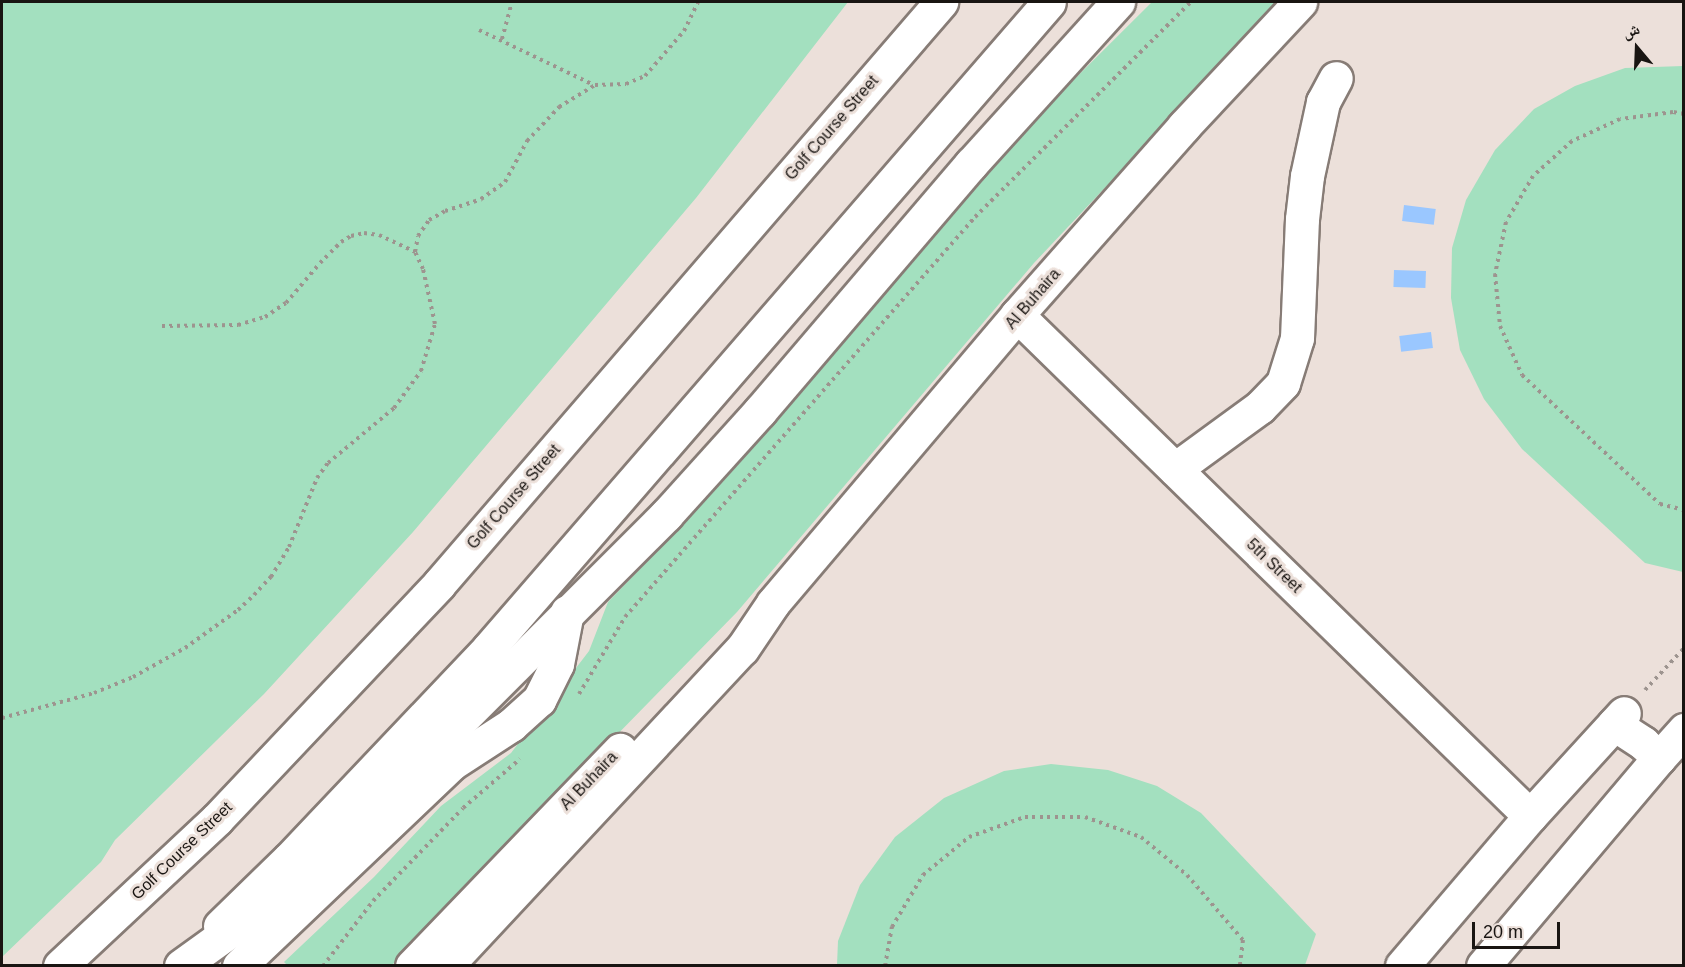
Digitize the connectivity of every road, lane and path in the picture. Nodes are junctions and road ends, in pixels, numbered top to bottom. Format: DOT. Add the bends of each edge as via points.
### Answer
graph roads {
  1 [pos="512,2"];
  2 [pos="698,2"];
  3 [pos="941,2"];
  4 [pos="1049,2"];
  5 [pos="1118,2"];
  6 [pos="1191,2"];
  7 [pos="1300,2"];
  8 [pos="478,30"];
  9 [pos="502,39"];
  10 [pos="1336,78"];
  11 [pos="594,85"];
  12 [pos="1683,114"];
  13 [pos="415,252"];
  14 [pos="1017,315"];
  15 [pos="162,326"];
  16 [pos="1175,469"];
  17 [pos="1683,510"];
  18 [pos="773,603"];
  19 [pos="567,612"];
  20 [pos="1683,648"];
  21 [pos="575,700"];
  22 [pos="2,718"];
  23 [pos="1619,718"];
  24 [pos="1683,730"];
  25 [pos="522,758"];
  26 [pos="1659,758"];
  27 [pos="1530,816"];
  28 [pos="1411,963"];
  29 [pos="60,966"];
  30 [pos="181,966"];
  31 [pos="239,966"];
  32 [pos="323,966"];
  33 [pos="412,966"];
  34 [pos="446,966"];
  35 [pos="885,966"];
  36 [pos="1240,966"];
  37 [pos="1483,966"];
  1 -- 9 [label="path"];
  2 -- 11 [label="path" via="684,31 645,76 626,84"];
  3 -- 29 [label="main road, Golf Course Street" via="439,584 217,819"];
  4 -- 30 [label="main road" via="488,649 289,859"];
  5 -- 19 [label="main road" via="971,164 760,411 666,515"];
  6 -- 21 [label="path" via="975,217 626,617"];
  7 -- 14 [label="main road, Al Buhaira"];
  8 -- 9 [label="path"];
  9 -- 11 [label="path"];
  10 -- 16 [label="main road" via="1323,102 1307,176 1298,338 1282,383 1260,407"];
  11 -- 13 [label="path" via="559,107 542,124 527,141 505,182 494,191 429,220 418,236"];
  12 -- 17 [label="path" via="1620,119 1572,141 1533,177 1506,222 1495,274 1500,326 1522,375 1660,504"];
  13 -- 15 [label="path" via="379,236 351,236 320,263 286,303 265,317 238,325"];
  13 -- 22 [label="path" via="423,268 435,324 421,371 394,408 328,463 316,478 289,547 271,577 214,629 133,677 94,693"];
  14 -- 16 [label="main road, 5th Street"];
  14 -- 18 [label="main road, Al Buhaira"];
  16 -- 27 [label="main road, 5th Street"];
  18 -- 33 [label="main road, Al Buhaira" via="728,641"];
  18 -- 34 [label="main road, Al Buhaira" via="742,649"];
  19 -- 30 [label="main road" via="334,847 267,904"];
  19 -- 31 [label="main road" via="557,664 538,700 511,725 451,764"];
  20 -- 23 [label="path"];
  23 -- 26 [label="main road"];
  23 -- 27 [label="main road"];
  24 -- 26 [label="main road"];
  25 -- 32 [label="path" via="463,808 373,901"];
  26 -- 37 [label="main road"];
  27 -- 28 [label="main road"];
  35 -- 36 [label="path" via="892,927 923,875 969,837 1025,817 1085,817 1141,837 1187,875 1243,940"];
}
